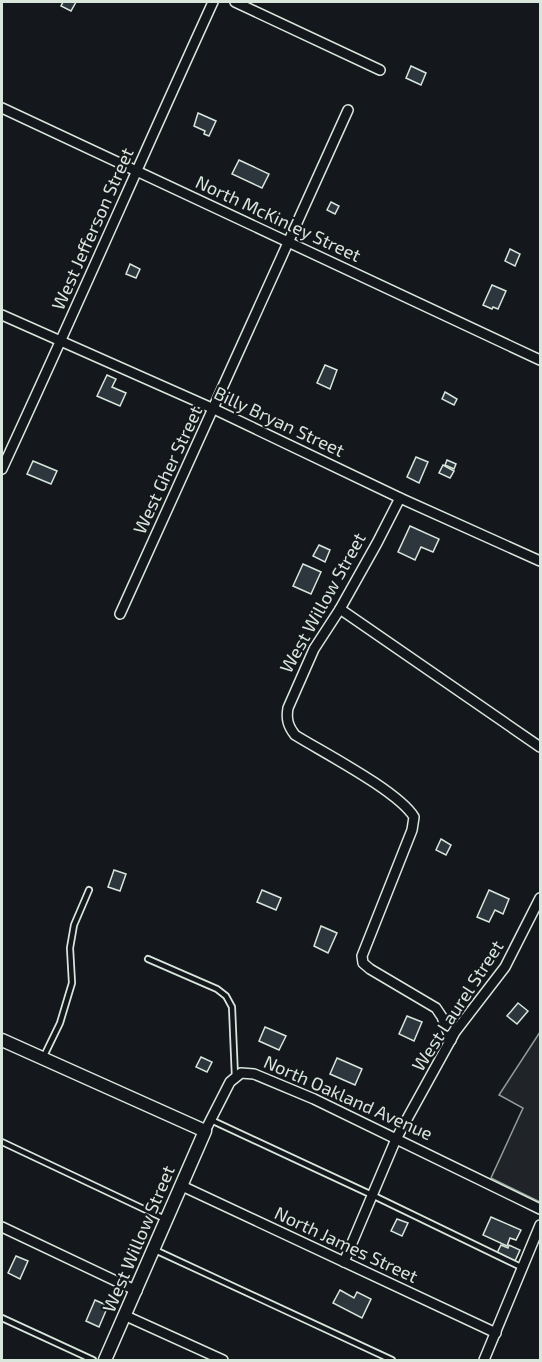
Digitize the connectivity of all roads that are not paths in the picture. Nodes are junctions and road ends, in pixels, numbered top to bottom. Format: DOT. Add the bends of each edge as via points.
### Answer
graph roads {
  1 [pos="213,2"];
  2 [pos="236,2"];
  3 [pos="380,70"];
  4 [pos="2,108"];
  5 [pos="348,110"];
  6 [pos="136,171"];
  7 [pos="288,242"];
  8 [pos="2,315"];
  9 [pos="62,341"];
  10 [pos="540,360"];
  11 [pos="214,409"];
  12 [pos="2,469"];
  13 [pos="400,498"];
  14 [pos="540,561"];
  15 [pos="340,609"];
  16 [pos="120,614"];
  17 [pos="540,747"];
  18 [pos="89,890"];
  19 [pos="540,898"];
  20 [pos="148,959"];
  21 [pos="2,1040"];
  22 [pos="451,1040"];
  23 [pos="43,1059"];
  24 [pos="235,1077"];
  25 [pos="208,1125"];
  26 [pos="396,1139"];
  27 [pos="2,1142"];
  28 [pos="182,1186"];
  29 [pos="372,1195"];
  30 [pos="540,1209"];
  31 [pos="168,1220"];
  32 [pos="540,1225"];
  33 [pos="2,1227"];
  34 [pos="155,1250"];
  35 [pos="344,1262"];
  36 [pos="523,1268"];
  37 [pos="137,1291"];
  38 [pos="126,1316"];
  39 [pos="2,1318"];
  40 [pos="496,1333"];
  41 [pos="93,1360"];
  42 [pos="105,1360"];
  43 [pos="223,1360"];
  44 [pos="392,1360"];
  45 [pos="484,1360"];
  1 -- 6 [label="street, West Jefferson Street"];
  2 -- 3 [label="street"];
  4 -- 6 [label="street, North McKinley Street"];
  5 -- 7 [label="street, West Gher Street"];
  6 -- 7 [label="street, North McKinley Street"];
  6 -- 9 [label="street, West Jefferson Street"];
  7 -- 10 [label="street, North McKinley Street"];
  7 -- 11 [label="street, West Gher Street"];
  8 -- 9 [label="street, Billy Bryan Street"];
  9 -- 11 [label="street, Billy Bryan Street"];
  9 -- 12 [label="street, West Jefferson Street"];
  11 -- 13 [label="street, Billy Bryan Street"];
  11 -- 16 [label="street, West Gher Street"];
  13 -- 14 [label="street, Billy Bryan Street"];
  13 -- 15 [label="street, West Willow Street"];
  15 -- 17 [label="street"];
  15 -- 22 [label="street, West Willow Street" via="314,649 288,708 288,726 295,735 408,807 414,817 362,956 363,963 436,1008"];
  18 -- 23 [label="lane" via="74,925 70,948 72,983 60,1023"];
  19 -- 22 [label="street, West Laurel Street" via="505,967"];
  20 -- 24 [label="lane" via="226,996 232,1007"];
  21 -- 23 [label="street"];
  22 -- 26 [label="street, West Laurel Street"];
  23 -- 25 [label="street"];
  24 -- 25 [label="street, North Oakland Avenue"];
  24 -- 26 [label="street, North Oakland Avenue" via="241,1073 254,1074"];
  25 -- 28 [label="street, West Willow Street"];
  25 -- 29 [label="lane"];
  26 -- 29 [label="street, West Laurel Street"];
  26 -- 30 [label="street, North Oakland Avenue"];
  27 -- 31 [label="lane"];
  28 -- 31 [label="street, West Willow Street"];
  28 -- 35 [label="street, North James Street"];
  29 -- 35 [label="street, West Laurel Street"];
  29 -- 36 [label="lane"];
  31 -- 34 [label="street, West Willow Street"];
  32 -- 36 [label="street"];
  33 -- 37 [label="street"];
  34 -- 37 [label="street, West Willow Street"];
  34 -- 44 [label="lane"];
  35 -- 40 [label="street, North James Street"];
  36 -- 40 [label="street"];
  37 -- 38 [label="street, West Willow Street"];
  38 -- 42 [label="street, West Willow Street"];
  38 -- 43 [label="street"];
  39 -- 41 [label="lane"];
  40 -- 45 [label="street"];
}
